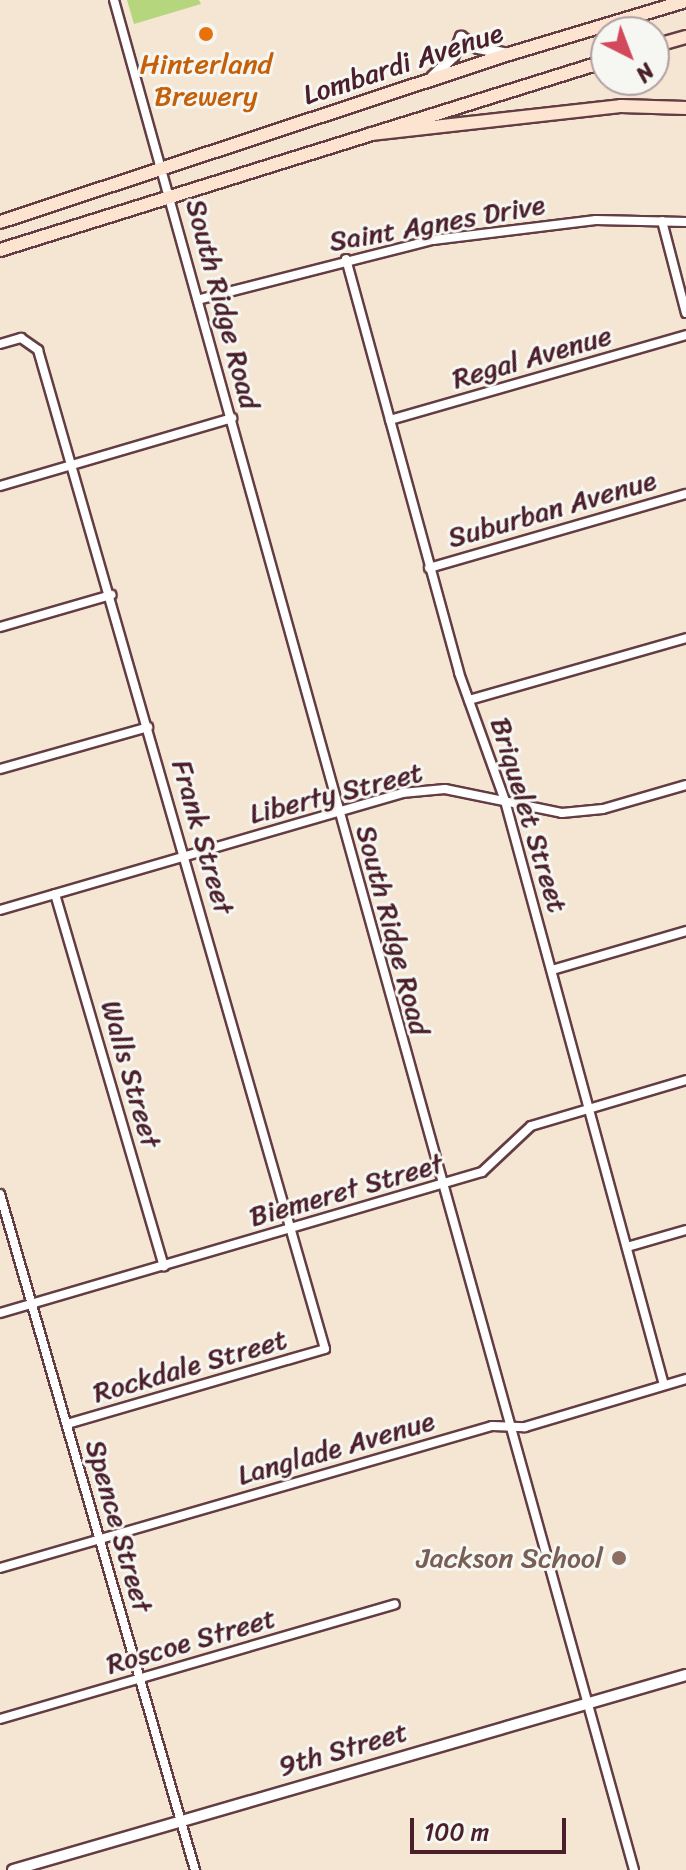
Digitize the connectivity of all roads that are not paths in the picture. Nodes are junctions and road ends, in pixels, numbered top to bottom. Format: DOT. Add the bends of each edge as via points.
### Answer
graph roads {
  1 [pos="114,0"];
  2 [pos="686,1"];
  3 [pos="509,54"];
  4 [pos="590,66"];
  5 [pos="428,80"];
  6 [pos="686,108"];
  7 [pos="363,133"];
  8 [pos="162,169"];
  9 [pos="170,195"];
  10 [pos="662,221"];
  11 [pos="0,222"];
  12 [pos="686,222"];
  13 [pos="0,250"];
  14 [pos="346,259"];
  15 [pos="201,299"];
  16 [pos="686,313"];
  17 [pos="686,335"];
  18 [pos="0,344"];
  19 [pos="232,418"];
  20 [pos="390,420"];
  21 [pos="73,465"];
  22 [pos="0,486"];
  23 [pos="686,494"];
  24 [pos="429,568"];
  25 [pos="111,595"];
  26 [pos="0,627"];
  27 [pos="686,638"];
  28 [pos="469,700"];
  29 [pos="148,727"];
  30 [pos="0,769"];
  31 [pos="686,785"];
  32 [pos="505,801"];
  33 [pos="338,811"];
  34 [pos="186,856"];
  35 [pos="55,894"];
  36 [pos="0,910"];
  37 [pos="686,931"];
  38 [pos="552,970"];
  39 [pos="686,1080"];
  40 [pos="589,1108"];
  41 [pos="440,1186"];
  42 [pos="0,1194"];
  43 [pos="292,1229"];
  44 [pos="686,1230"];
  45 [pos="627,1247"];
  46 [pos="164,1266"];
  47 [pos="32,1304"];
  48 [pos="0,1313"];
  49 [pos="325,1349"];
  50 [pos="686,1379"];
  51 [pos="664,1385"];
  52 [pos="67,1424"];
  53 [pos="507,1426"];
  54 [pos="100,1539"];
  55 [pos="0,1568"];
  56 [pos="395,1604"];
  57 [pos="686,1675"];
  58 [pos="140,1679"];
  59 [pos="586,1704"];
  60 [pos="0,1719"];
  61 [pos="181,1821"];
  62 [pos="34,1867"];
  63 [pos="13,1870"];
  64 [pos="195,1870"];
  65 [pos="634,1870"];
  1 -- 8 [label="street, South Ridge Road"];
  2 -- 3 [label="main road, Lombardi Avenue"];
  3 -- 5 [label="main road, Lombardi Avenue"];
  3 -- 5 [label="street" via="475,47 461,37 451,60"];
  4 -- 7 [label="main road, Lombardi Avenue"];
  5 -- 8 [label="main road, Lombardi Avenue"];
  6 -- 7 [label="main road" via="606,108 389,135"];
  7 -- 9 [label="main road, Lombardi Avenue"];
  8 -- 9 [label="street, South Ridge Road"];
  8 -- 11 [label="main road, Lombardi Avenue"];
  9 -- 13 [label="main road, Lombardi Avenue"];
  9 -- 15 [label="street, South Ridge Road"];
  10 -- 12 [label="street, Saint Agnes Drive"];
  10 -- 14 [label="street, Saint Agnes Drive" via="596,220 508,229"];
  10 -- 16 [label="street"];
  14 -- 15 [label="street, Saint Agnes Drive"];
  14 -- 20 [label="street, Briquelet Street"];
  15 -- 19 [label="street, South Ridge Road"];
  17 -- 20 [label="street, Regal Avenue"];
  18 -- 21 [label="street, Frank Street" via="21,338 38,350"];
  19 -- 21 [label="street"];
  19 -- 33 [label="street, South Ridge Road"];
  20 -- 24 [label="street, Briquelet Street"];
  21 -- 22 [label="street"];
  21 -- 25 [label="street, Frank Street"];
  23 -- 24 [label="street, Suburban Avenue"];
  24 -- 28 [label="street, Briquelet Street"];
  25 -- 26 [label="street"];
  25 -- 29 [label="street, Frank Street"];
  27 -- 28 [label="street"];
  28 -- 32 [label="street, Briquelet Street"];
  29 -- 30 [label="street"];
  29 -- 34 [label="street, Frank Street"];
  31 -- 32 [label="street, Liberty Street" via="575,812 539,811"];
  32 -- 33 [label="street, Liberty Street" via="445,789 402,793"];
  32 -- 38 [label="street, Briquelet Street"];
  33 -- 34 [label="street, Liberty Street"];
  33 -- 41 [label="street, South Ridge Road"];
  34 -- 35 [label="street, Liberty Street"];
  34 -- 43 [label="street, Frank Street"];
  35 -- 36 [label="street, Liberty Street"];
  35 -- 46 [label="street, Walls Street"];
  37 -- 38 [label="street"];
  38 -- 40 [label="street, Briquelet Street"];
  39 -- 40 [label="street, Biemeret Street"];
  40 -- 41 [label="street, Biemeret Street" via="531,1126 482,1172"];
  40 -- 45 [label="street, Briquelet Street"];
  41 -- 43 [label="street, Biemeret Street"];
  41 -- 53 [label="street, South Ridge Road"];
  42 -- 47 [label="street, Spence Street"];
  43 -- 46 [label="street, Biemeret Street"];
  43 -- 49 [label="street, Frank Street"];
  44 -- 45 [label="street"];
  45 -- 51 [label="street, Briquelet Street"];
  46 -- 47 [label="street, Biemeret Street"];
  47 -- 48 [label="street, Biemeret Street"];
  47 -- 52 [label="street, Spence Street"];
  49 -- 52 [label="street, Rockdale Street"];
  50 -- 51 [label="street, Langlade Avenue"];
  51 -- 53 [label="street, Langlade Avenue" via="525,1427"];
  52 -- 54 [label="street, Spence Street"];
  53 -- 54 [label="street, Langlade Avenue" via="492,1426"];
  53 -- 59 [label="street, South Ridge Road"];
  54 -- 55 [label="street, Langlade Avenue"];
  54 -- 58 [label="street, Spence Street"];
  56 -- 58 [label="street, Roscoe Street"];
  57 -- 59 [label="street, 9th Street"];
  58 -- 60 [label="street, Roscoe Street"];
  58 -- 61 [label="street, Spence Street"];
  59 -- 61 [label="street, 9th Street"];
  59 -- 65 [label="street, South Ridge Road"];
  61 -- 62 [label="street, 9th Street"];
  61 -- 64 [label="street, Spence Street"];
  62 -- 63 [label="street, 9th Street"];
}
